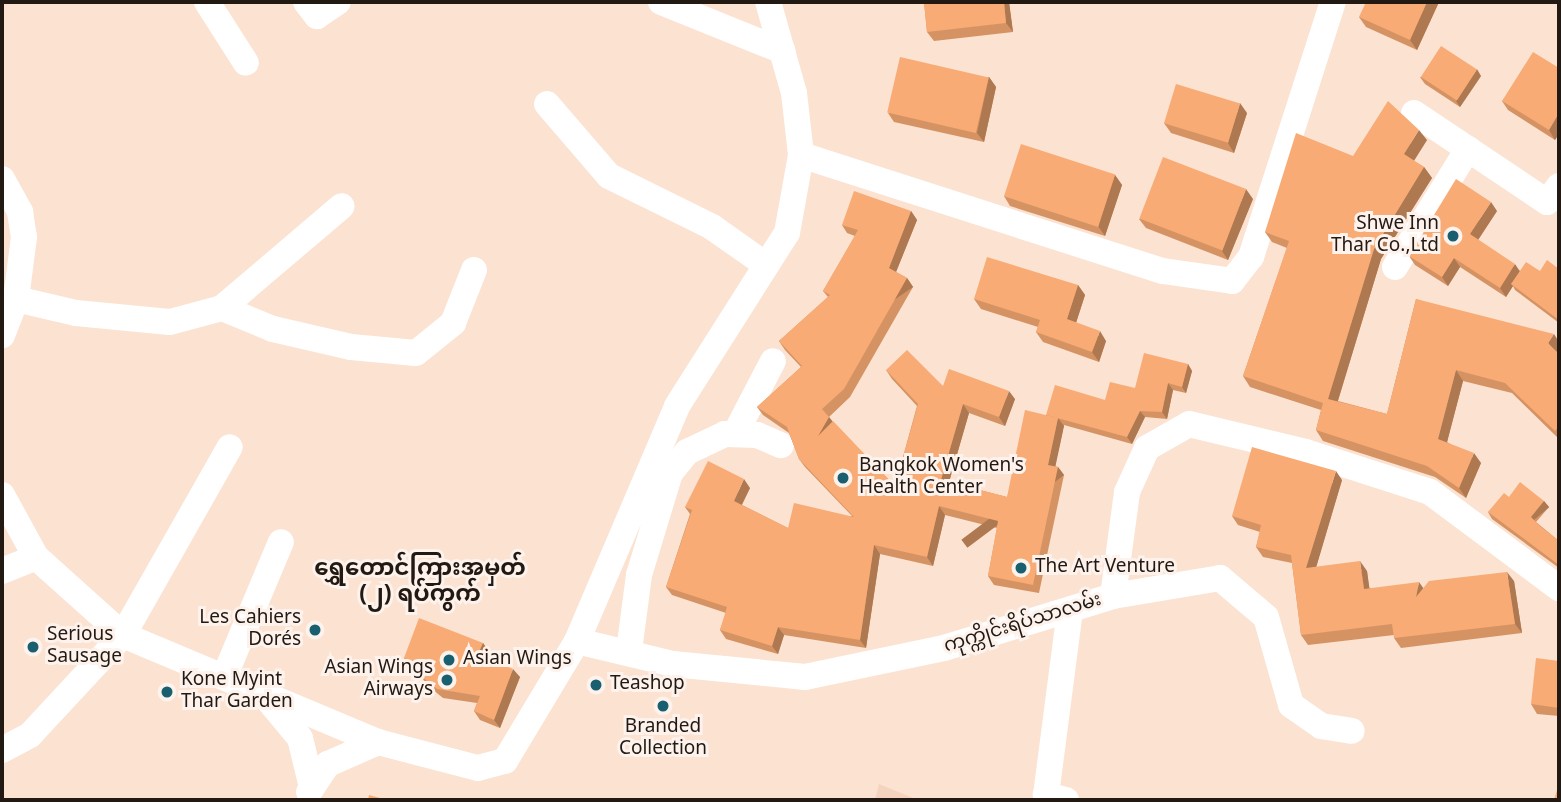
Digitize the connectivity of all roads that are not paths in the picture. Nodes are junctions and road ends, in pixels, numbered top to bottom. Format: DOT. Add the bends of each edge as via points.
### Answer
graph roads {
  1 [pos="207,2"];
  2 [pos="306,2"];
  3 [pos="338,2"];
  4 [pos="661,2"];
  5 [pos="768,2"];
  6 [pos="1333,2"];
  7 [pos="783,51"];
  8 [pos="246,63"];
  9 [pos="547,104"];
  10 [pos="1414,113"];
  11 [pos="1468,149"];
  12 [pos="801,155"];
  13 [pos="2,179"];
  14 [pos="1559,186"];
  15 [pos="342,206"];
  16 [pos="766,265"];
  17 [pos="1395,267"];
  18 [pos="474,270"];
  19 [pos="16,299"];
  20 [pos="222,308"];
  21 [pos="2,335"];
  22 [pos="773,361"];
  23 [pos="736,435"];
  24 [pos="781,446"];
  25 [pos="230,447"];
  26 [pos="2,495"];
  27 [pos="281,542"];
  28 [pos="36,557"];
  29 [pos="2,571"];
  30 [pos="1559,588"];
  31 [pos="1113,596"];
  32 [pos="1070,611"];
  33 [pos="123,635"];
  34 [pos="577,641"];
  35 [pos="629,652"];
  36 [pos="225,675"];
  37 [pos="260,692"];
  38 [pos="1352,731"];
  39 [pos="378,742"];
  40 [pos="2,750"];
  41 [pos="309,792"];
  42 [pos="1066,800"];
  1 -- 8 [label="street"];
  2 -- 3 [label="street" via="317,16"];
  4 -- 7 [label="street"];
  5 -- 7 [label="street"];
  6 -- 12 [label="street" via="1251,257 1232,281 1163,271"];
  7 -- 12 [label="street"];
  9 -- 16 [label="street" via="609,176 712,227"];
  10 -- 11 [label="street"];
  11 -- 14 [label="street" via="1546,202"];
  11 -- 17 [label="street"];
  12 -- 16 [label="street" via="787,233"];
  13 -- 19 [label="street" via="20,212 24,237"];
  15 -- 20 [label="street"];
  16 -- 34 [label="street" via="677,406"];
  18 -- 20 [label="street" via="453,323 416,353 312,338"];
  19 -- 20 [label="street" via="76,313 170,322"];
  19 -- 21 [label="street"];
  22 -- 23 [label="street"];
  23 -- 24 [label="street"];
  23 -- 35 [label="street" via="687,452 670,473 639,575"];
  25 -- 33 [label="street"];
  26 -- 28 [label="street"];
  27 -- 36 [label="street"];
  28 -- 29 [label="street"];
  28 -- 33 [label="street"];
  30 -- 31 [label="street, ကုက္ကိုင်းရိပ်သာလမ်း" via="1430,492 1306,452 1189,424 1147,448 1127,492"];
  31 -- 32 [label="street, ကုက္ကိုင်းရိပ်သာလမ်း"];
  31 -- 38 [label="street" via="1220,578 1266,617 1291,705 1321,726"];
  32 -- 35 [label="street, ကုက္ကိုင်းရိပ်သာလမ်း" via="944,648 805,677 715,671"];
  32 -- 42 [label="street" via="1045,795"];
  33 -- 36 [label="street"];
  33 -- 40 [label="street" via="30,735"];
  34 -- 35 [label="street, ကုက္ကိုင်းရိပ်သာလမ်း"];
  34 -- 39 [label="street" via="505,761 478,768"];
  36 -- 37 [label="street"];
  37 -- 39 [label="street"];
  37 -- 41 [label="street" via="300,738"];
  39 -- 41 [label="street" via="328,764"];
}
